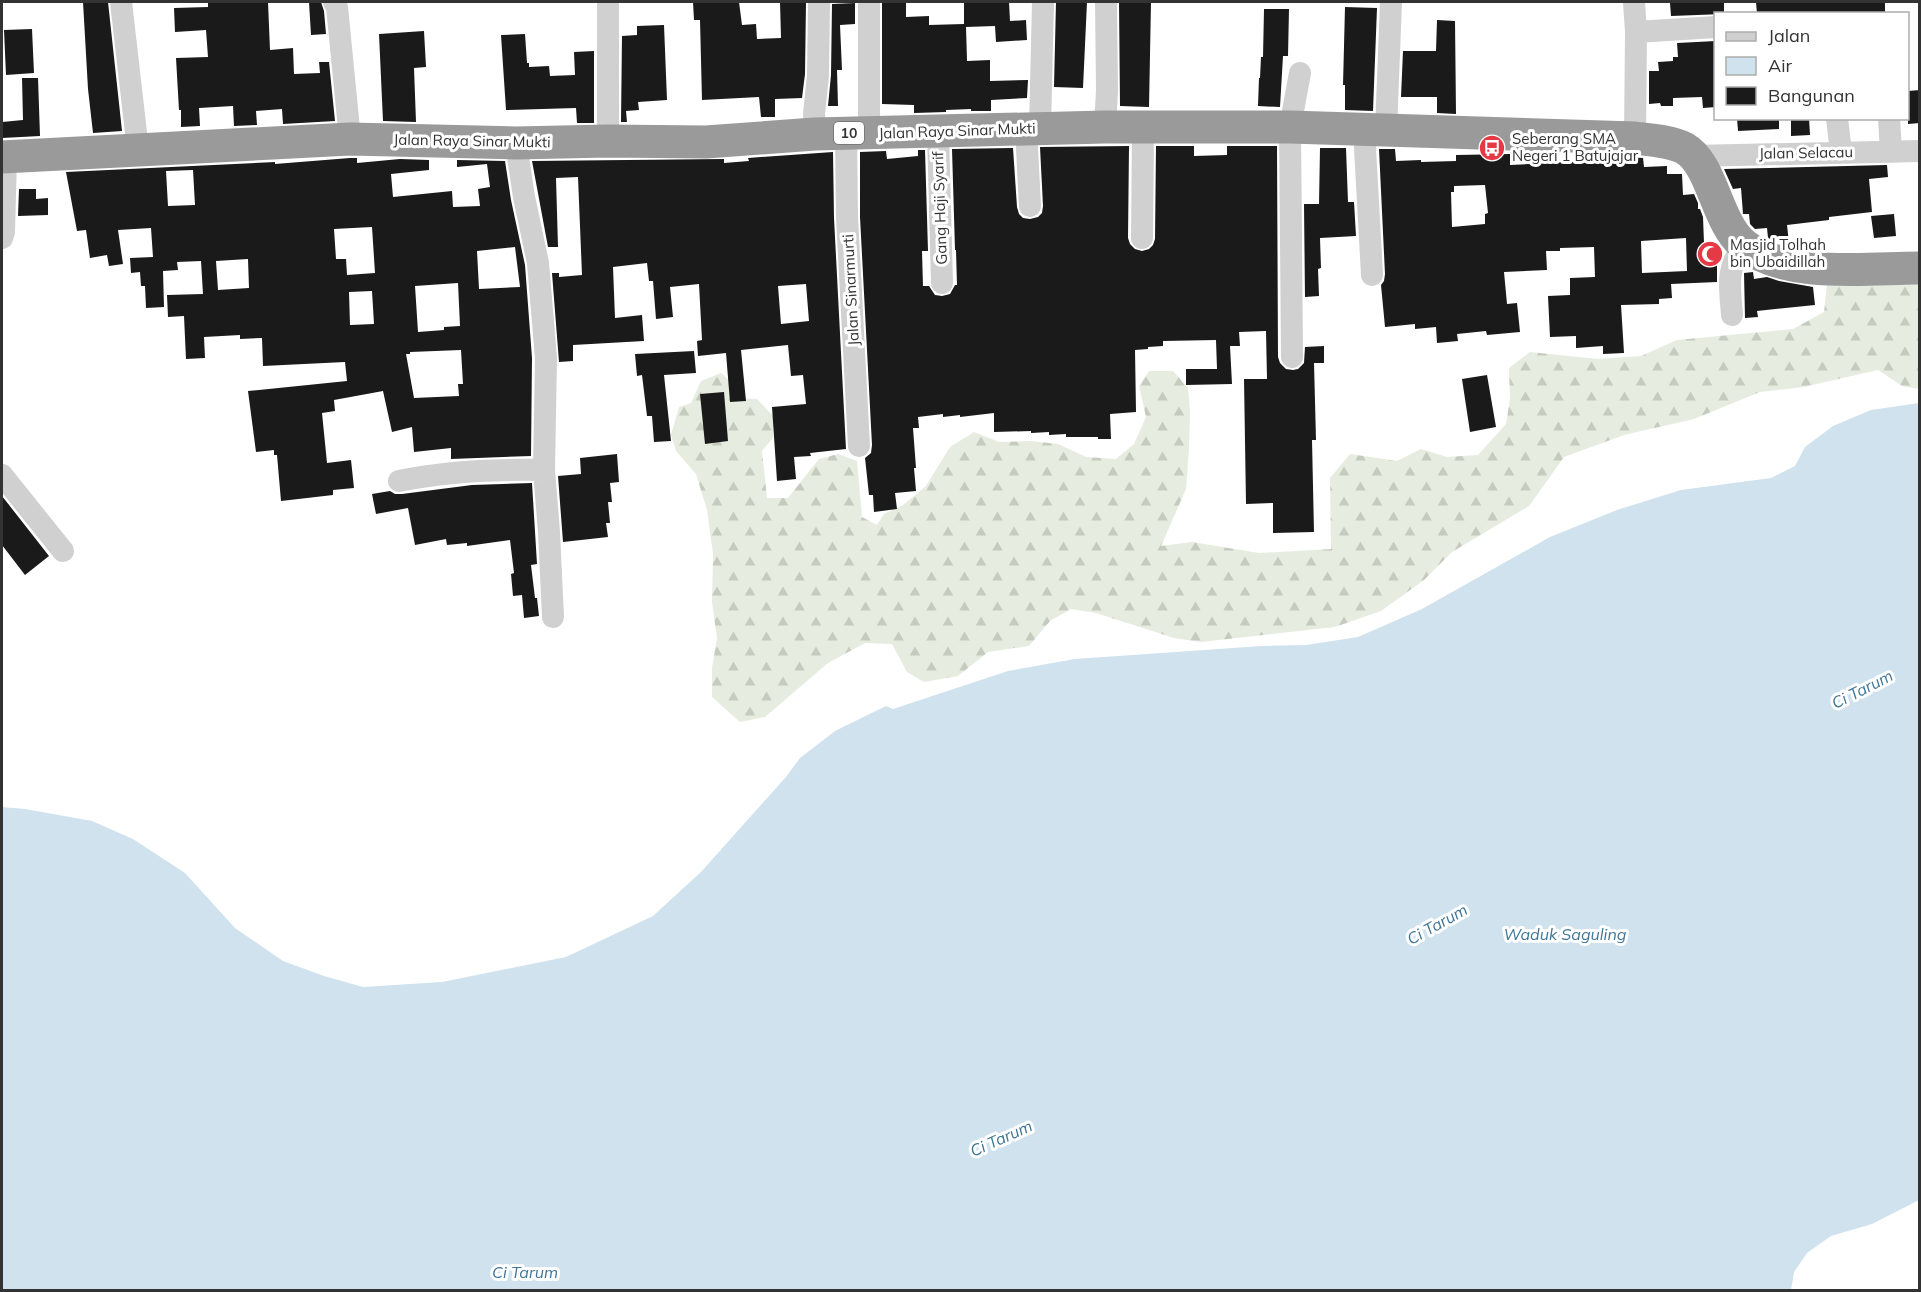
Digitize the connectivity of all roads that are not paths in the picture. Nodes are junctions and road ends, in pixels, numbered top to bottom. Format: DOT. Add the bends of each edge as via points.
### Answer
graph roads {
  1 [pos="121,2"];
  2 [pos="334,2"];
  3 [pos="608,2"];
  4 [pos="819,2"];
  5 [pos="869,2"];
  6 [pos="1043,2"];
  7 [pos="1106,2"];
  8 [pos="1390,2"];
  9 [pos="1634,2"];
  10 [pos="1714,27"];
  11 [pos="1636,32"];
  12 [pos="1300,73"];
  13 [pos="1837,120"];
  14 [pos="1888,120"];
  15 [pos="1105,127"];
  16 [pos="1143,127"];
  17 [pos="1290,127"];
  18 [pos="1033,128"];
  19 [pos="1375,130"];
  20 [pos="938,132"];
  21 [pos="843,134"];
  22 [pos="1635,138"];
  23 [pos="350,139"];
  24 [pos="608,141"];
  25 [pos="516,143"];
  26 [pos="138,150"];
  27 [pos="1920,151"];
  28 [pos="1891,152"];
  29 [pos="1841,153"];
  30 [pos="1693,156"];
  31 [pos="4,157"];
  32 [pos="1030,206"];
  33 [pos="2,238"];
  34 [pos="1142,238"];
  35 [pos="1744,245"];
  36 [pos="1920,268"];
  37 [pos="1372,275"];
  38 [pos="942,284"];
  39 [pos="1732,315"];
  40 [pos="1292,357"];
  41 [pos="859,446"];
  42 [pos="544,470"];
  43 [pos="2,475"];
  44 [pos="399,481"];
  45 [pos="63,551"];
  46 [pos="553,616"];
  1 -- 26 [label="street"];
  2 -- 23 [label="street"];
  3 -- 24 [label="street"];
  4 -- 21 [label="street" via="814,114"];
  5 -- 21 [label="street"];
  6 -- 18 [label="street"];
  7 -- 15 [label="street"];
  8 -- 19 [label="street"];
  9 -- 11 [label="street"];
  10 -- 11 [label="street"];
  11 -- 22 [label="street"];
  12 -- 17 [label="street"];
  13 -- 29 [label="street"];
  14 -- 28 [label="street"];
  15 -- 16 [label="highway, Jalan Raya Sinar Mukti / 10"];
  15 -- 18 [label="highway, Jalan Raya Sinar Mukti / 10"];
  16 -- 17 [label="highway, Jalan Raya Sinar Mukti / 10"];
  16 -- 34 [label="street"];
  17 -- 19 [label="highway, Jalan Raya Sinar Mukti / 10"];
  17 -- 40 [label="street"];
  18 -- 20 [label="highway, Jalan Raya Sinar Mukti / 10"];
  18 -- 32 [label="street"];
  19 -- 22 [label="highway, Jalan Raya Sinar Mukti / 10"];
  19 -- 37 [label="street"];
  20 -- 21 [label="highway, Jalan Raya Sinar Mukti / 10"];
  20 -- 38 [label="street, Gang Haji Syarif"];
  21 -- 24 [label="highway, Jalan Raya Sinar Mukti / 10" via="706,142"];
  21 -- 41 [label="street, Jalan Sinarmurti"];
  22 -- 30 [label="highway, Jalan Raya Sinar Mukti / 10" via="1671,144"];
  23 -- 25 [label="highway, Jalan Raya Sinar Mukti / 10"];
  23 -- 26 [label="highway, Jalan Raya Sinar Mukti / 10"];
  24 -- 25 [label="highway, Jalan Raya Sinar Mukti / 10"];
  25 -- 42 [label="street" via="538,263 546,358"];
  26 -- 31 [label="highway, Jalan Raya Sinar Mukti / 10"];
  27 -- 28 [label="street, Jalan Selacau"];
  28 -- 29 [label="street, Jalan Selacau"];
  29 -- 30 [label="street, Jalan Selacau"];
  30 -- 35 [label="highway" via="1730,229"];
  31 -- 33 [label="street"];
  35 -- 36 [label="highway" via="1773,260 1808,269"];
  35 -- 39 [label="street" via="1731,267"];
  42 -- 44 [label="street" via="476,471"];
  42 -- 46 [label="street"];
  43 -- 45 [label="street"];
}
